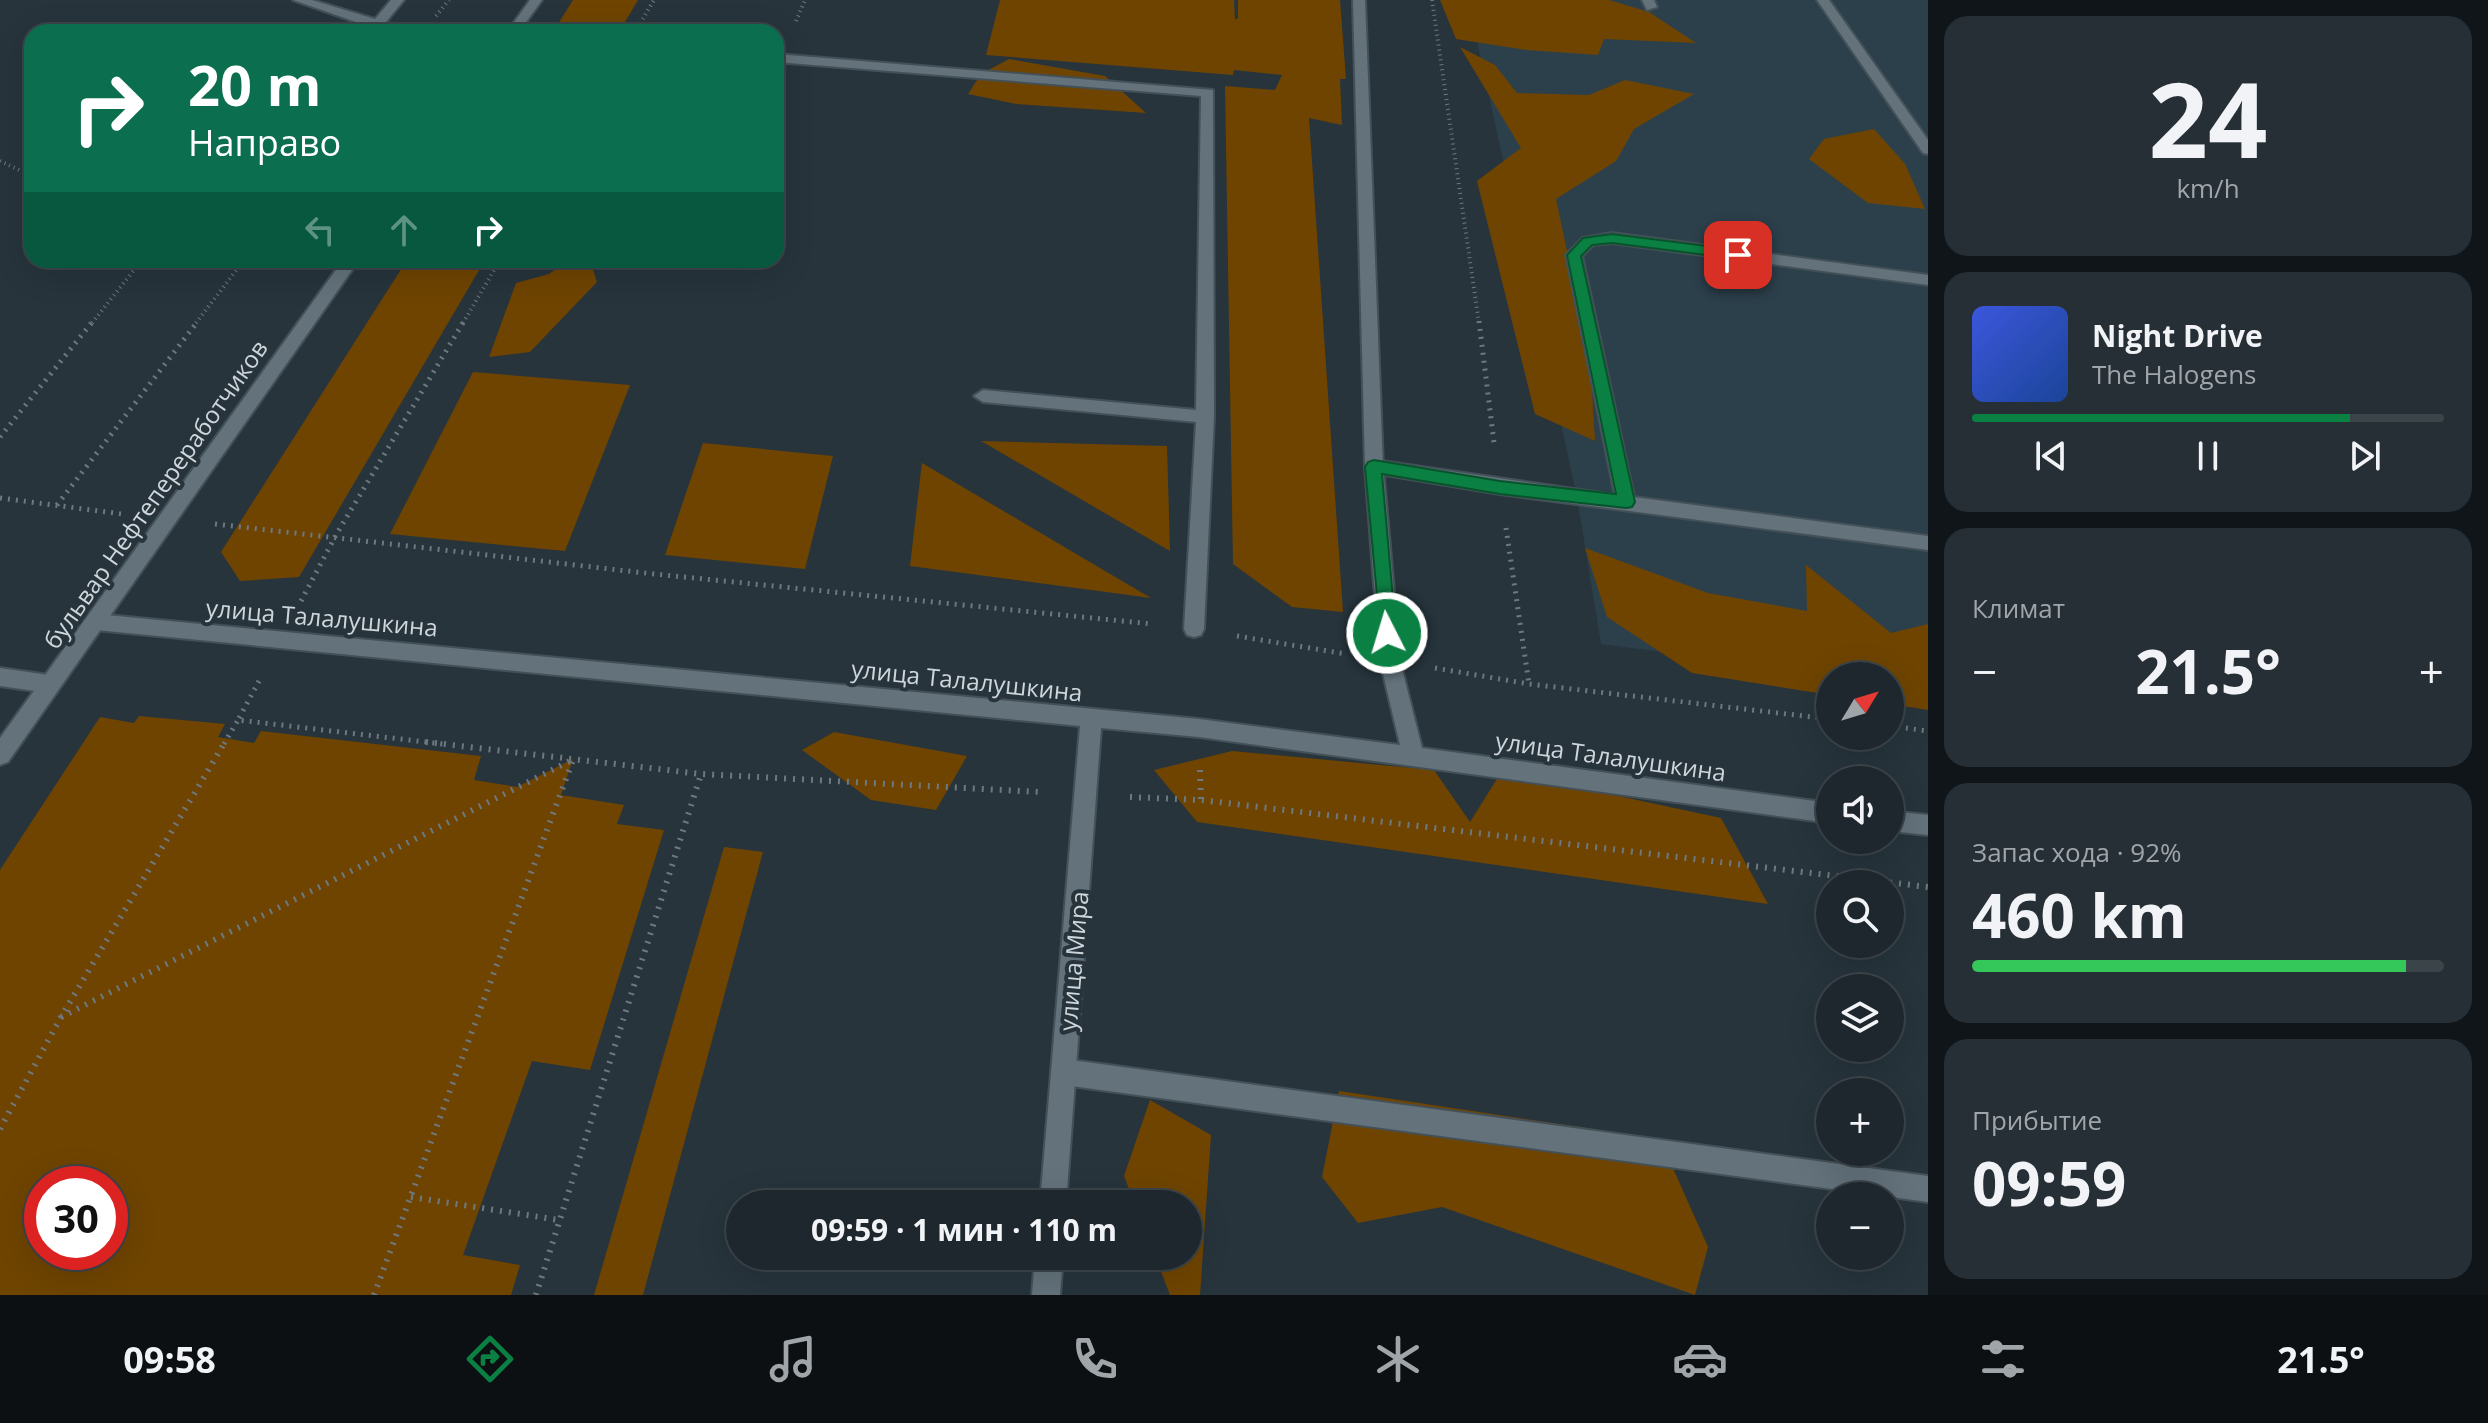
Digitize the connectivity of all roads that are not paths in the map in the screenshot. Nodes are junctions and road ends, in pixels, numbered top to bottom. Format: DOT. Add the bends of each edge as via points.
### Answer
graph roads {
  1 [pos="299,0"];
  2 [pos="398,0"];
  3 [pos="536,0"];
  4 [pos="1359,0"];
  5 [pos="1823,0"];
  6 [pos="374,24"];
  7 [pos="378,24"];
  8 [pos="519,24"];
  9 [pos="784,59"];
  10 [pos="1928,150"];
  11 [pos="345,268"];
  12 [pos="1928,280"];
  13 [pos="983,396"];
  14 [pos="1205,417"];
  15 [pos="1374,467"];
  16 [pos="1626,502"];
  17 [pos="1928,543"];
  18 [pos="96,622"];
  19 [pos="1194,629"];
  20 [pos="0,677"];
  21 [pos="49,684"];
  22 [pos="1091,718"];
  23 [pos="0,755"];
  24 [pos="1413,755"];
  25 [pos="1816,811"];
  26 [pos="1904,822"];
  27 [pos="1928,825"];
  28 [pos="1064,1072"];
  29 [pos="1928,1189"];
  30 [pos="1054,1190"];
  31 [pos="1048,1270"];
  32 [pos="1046,1295"];
  1 -- 6 [label="street"];
  2 -- 7 [label="street"];
  3 -- 8 [label="street"];
  4 -- 15 [label="street"];
  5 -- 10 [label="street"];
  9 -- 14 [label="street" via="1208,93"];
  11 -- 18 [label="street, бульвар Нефтепереработчиков"];
  12 -- 16 [label="street" via="1612,238 1588,241 1574,255"];
  13 -- 14 [label="street"];
  14 -- 19 [label="street"];
  15 -- 16 [label="street"];
  15 -- 24 [label="street" via="1390,661"];
  16 -- 17 [label="street"];
  18 -- 21 [label="street, бульвар Нефтепереработчиков"];
  18 -- 22 [label="street, улица Талалушкина"];
  20 -- 21 [label="street"];
  21 -- 23 [label="street, бульвар Нефтепереработчиков"];
  22 -- 24 [label="street, улица Талалушкина"];
  22 -- 28 [label="street, улица Мира"];
  24 -- 25 [label="street, улица Талалушкина"];
  26 -- 27 [label="street"];
  28 -- 29 [label="street"];
  28 -- 30 [label="street, улица Мира"];
  31 -- 32 [label="street"];
}
